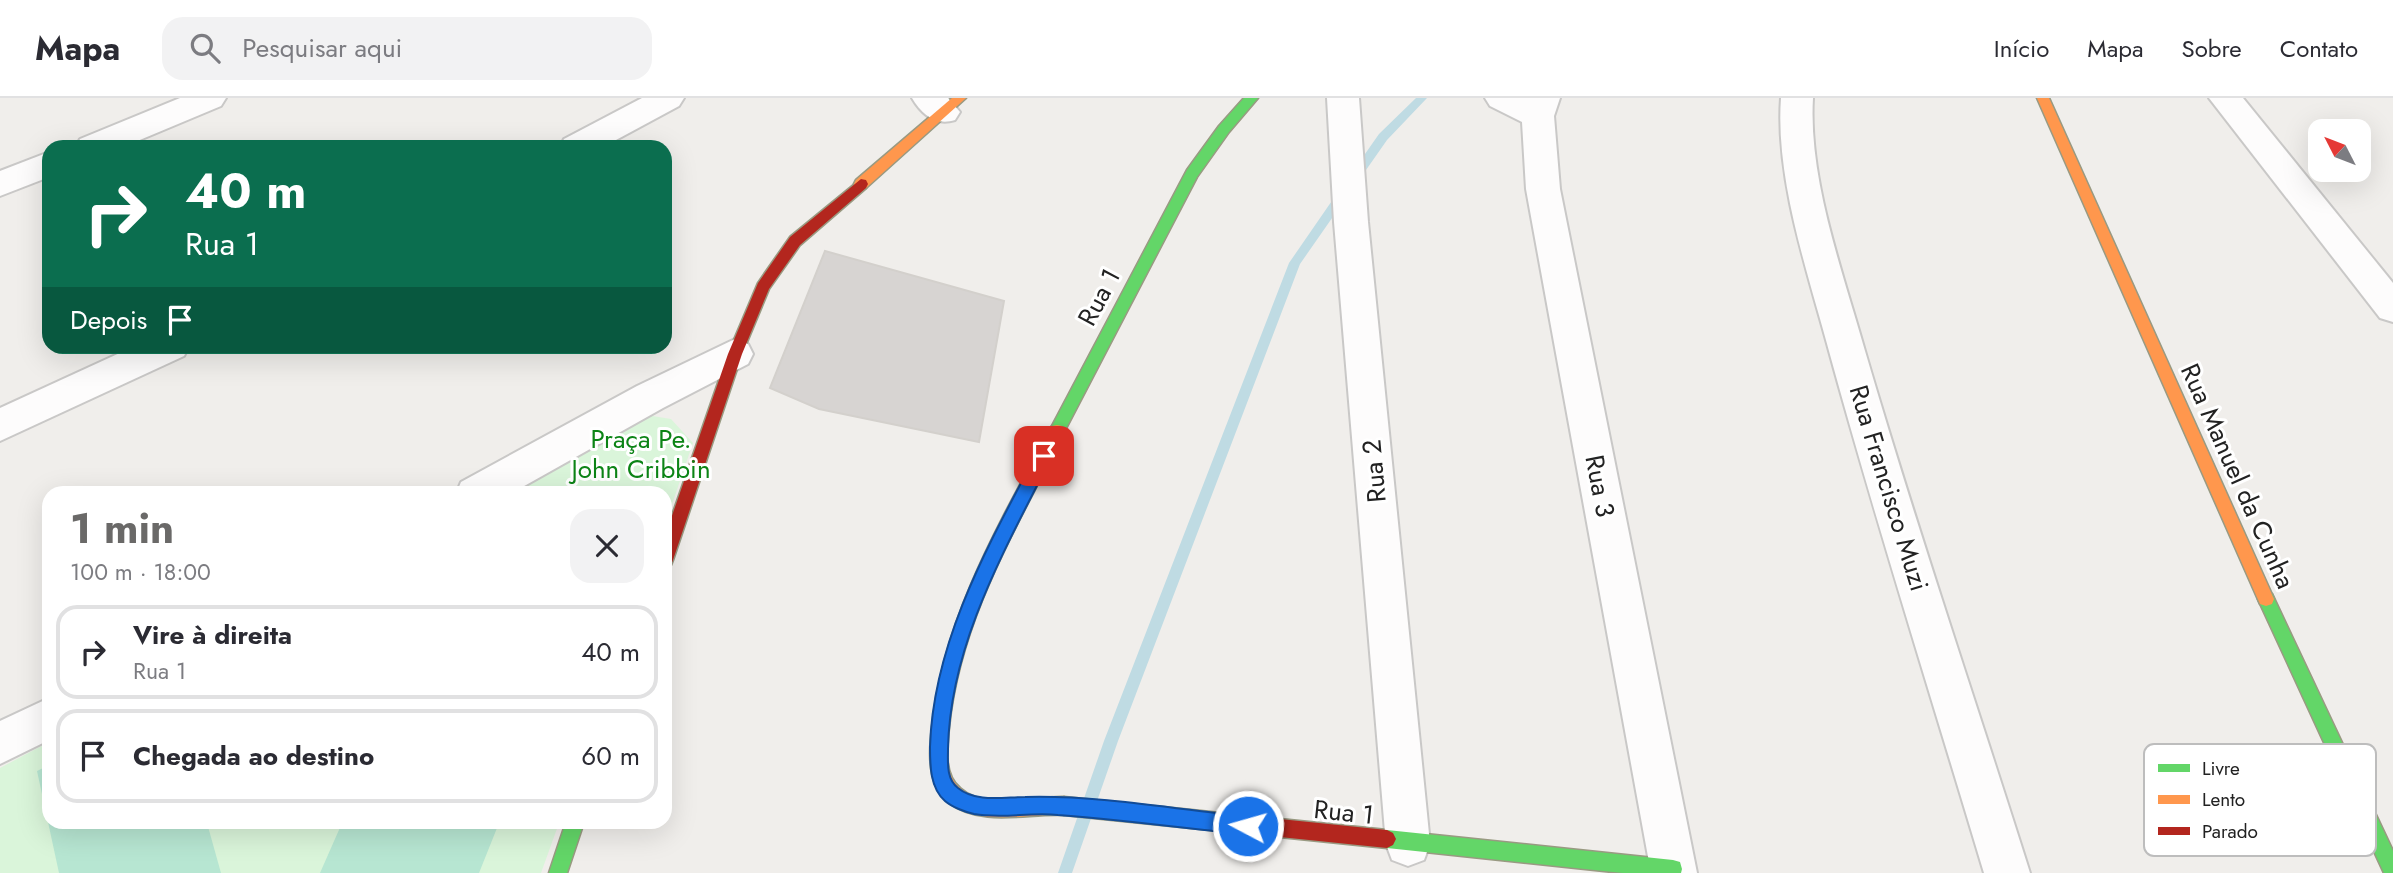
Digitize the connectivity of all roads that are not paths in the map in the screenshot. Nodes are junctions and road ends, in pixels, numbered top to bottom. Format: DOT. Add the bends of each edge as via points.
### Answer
graph roads {
  1 [pos="210,98"];
  2 [pos="668,98"];
  3 [pos="1252,98"];
  4 [pos="1343,98"];
  5 [pos="1501,98"];
  6 [pos="1797,98"];
  7 [pos="2043,98"];
  8 [pos="2225,98"];
  9 [pos="944,103"];
  10 [pos="1541,107"];
  11 [pos="109,140"];
  12 [pos="589,140"];
  13 [pos="42,167"];
  14 [pos="0,184"];
  15 [pos="2393,308"];
  16 [pos="155,354"];
  17 [pos="735,354"];
  18 [pos="0,425"];
  19 [pos="489,486"];
  20 [pos="672,539"];
  21 [pos="42,722"];
  22 [pos="0,743"];
  23 [pos="2334,744"];
  24 [pos="574,829"];
  25 [pos="2376,835"];
  26 [pos="1408,844"];
  27 [pos="1674,871"];
  28 [pos="2393,871"];
  29 [pos="558,873"];
  30 [pos="2007,873"];
  1 -- 11 [label="street"];
  2 -- 12 [label="street"];
  3 -- 26 [label="street, Rua 1" via="1192,174 1007,526 953,660 940,720 939,773 950,794 989,807 1056,805"];
  4 -- 26 [label="street, Rua 2"];
  5 -- 10 [label="street"];
  6 -- 30 [label="street, Rua Francisco Muzi" via="1795,128 1813,230"];
  7 -- 23 [label="street, Rua Manuel da Cunha" via="2220,500"];
  8 -- 15 [label="street"];
  9 -- 17 [label="street" via="795,241 763,287"];
  10 -- 27 [label="street, Rua 3" via="1543,189"];
  13 -- 14 [label="street"];
  16 -- 18 [label="street"];
  17 -- 19 [label="street"];
  17 -- 20 [label="street"];
  21 -- 22 [label="street"];
  24 -- 29 [label="street"];
  25 -- 28 [label="street, Rua Manuel da Cunha"];
  26 -- 27 [label="street, Rua 1"];
}
